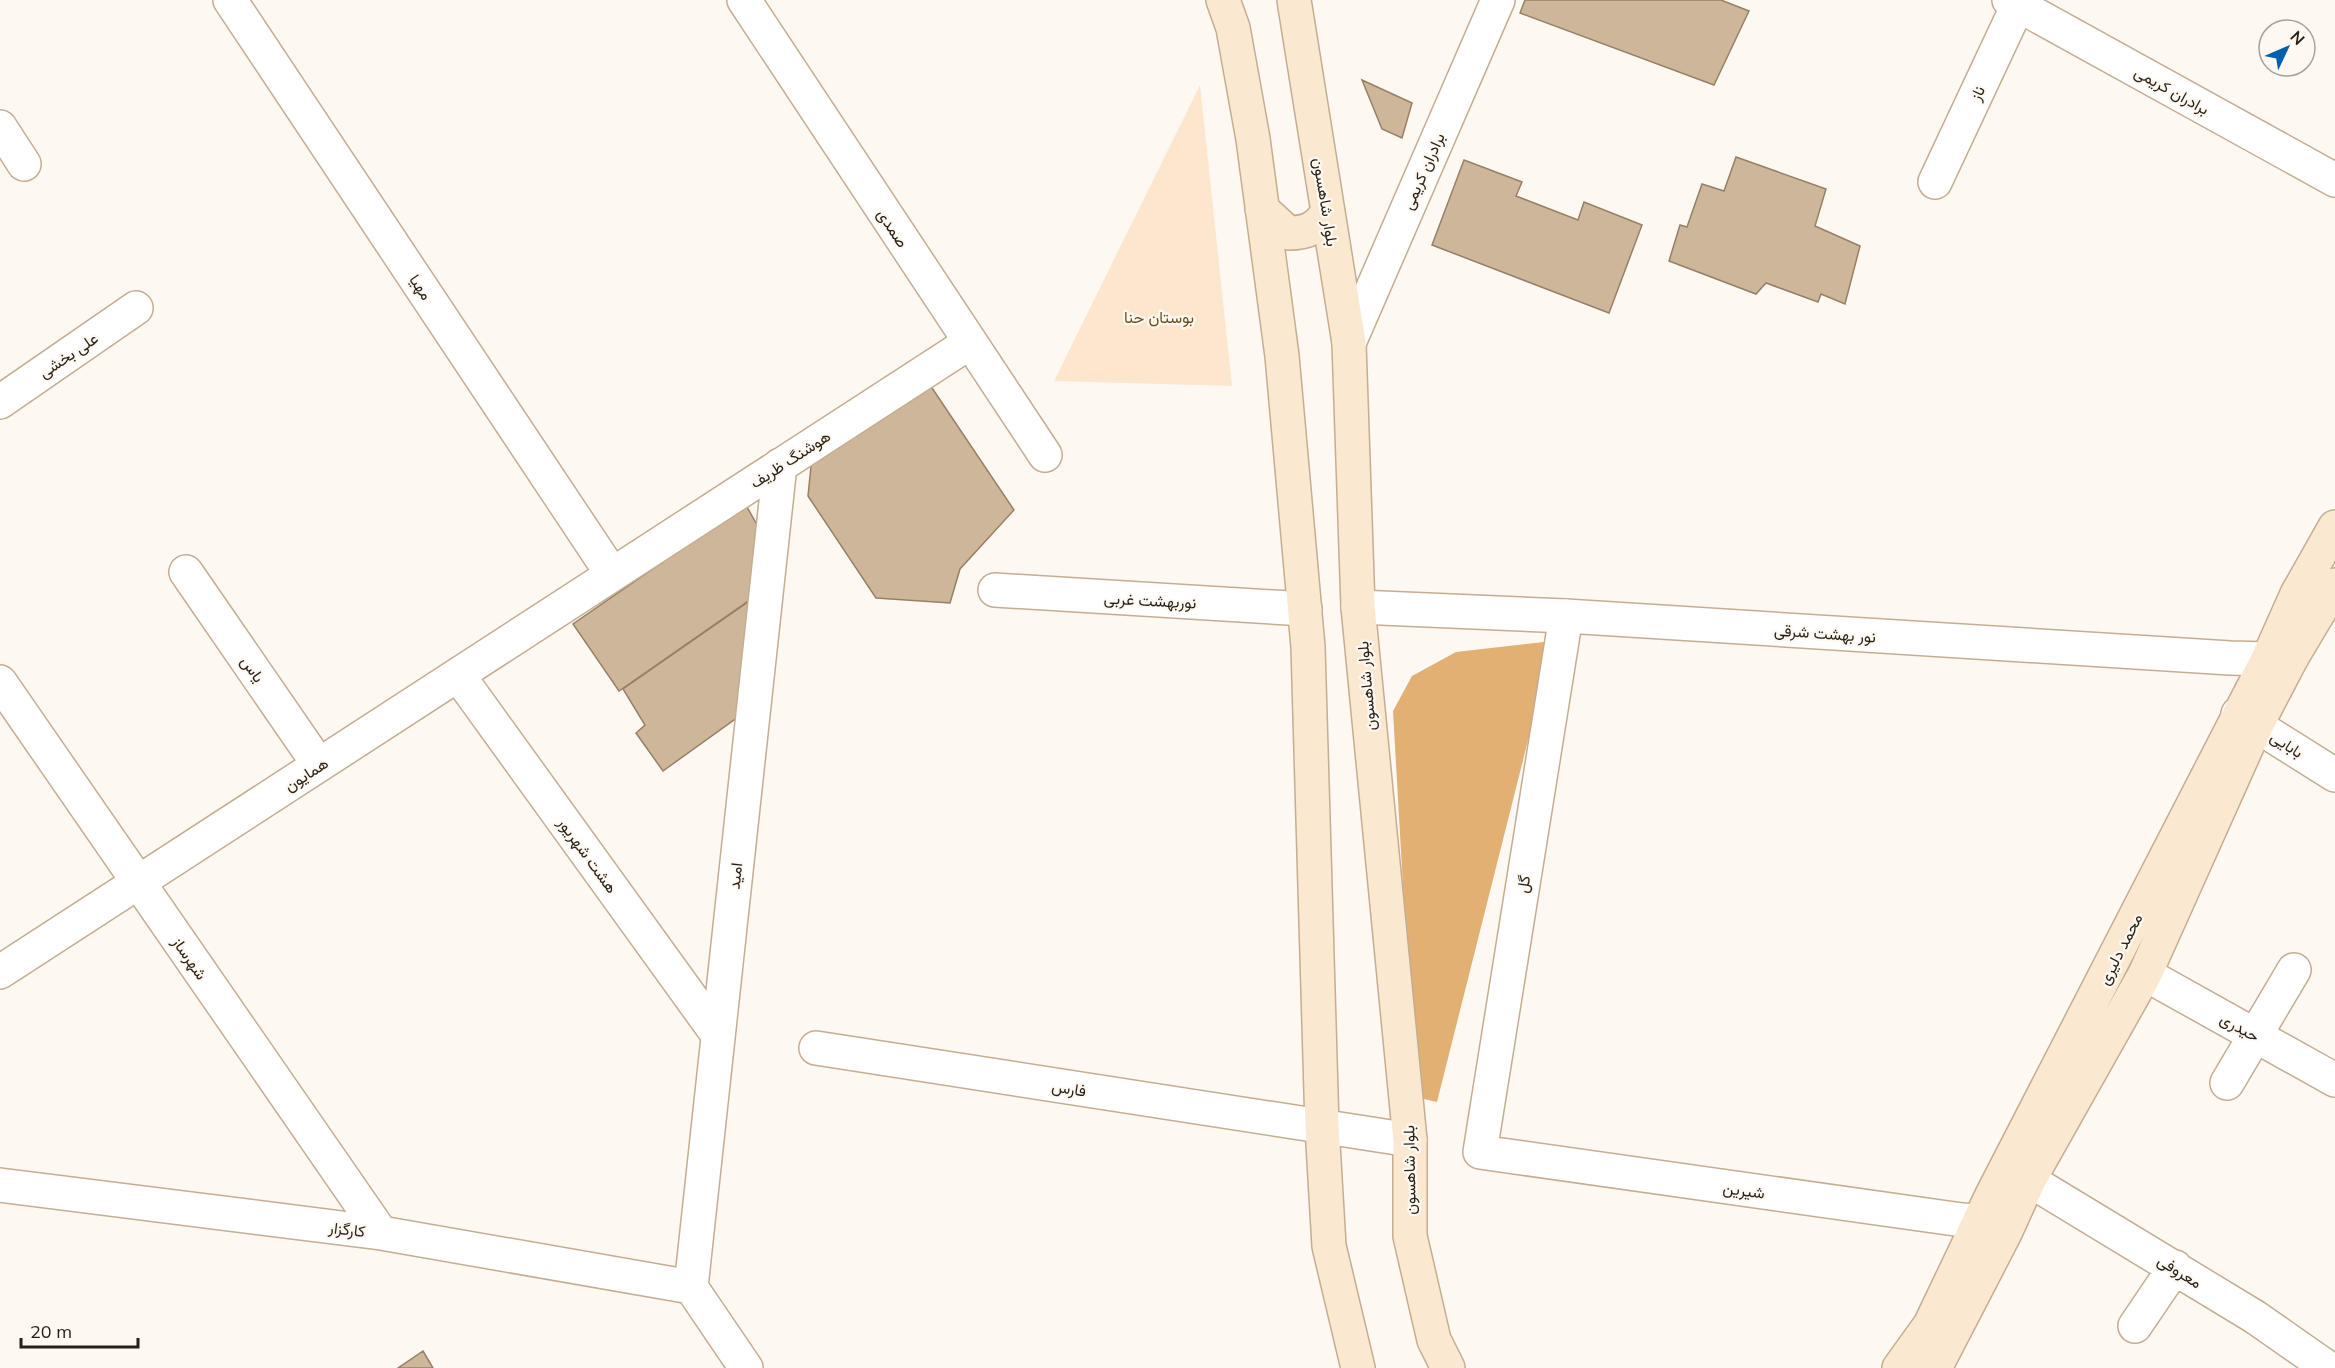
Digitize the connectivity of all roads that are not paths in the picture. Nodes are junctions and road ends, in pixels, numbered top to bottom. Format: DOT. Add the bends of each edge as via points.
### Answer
graph roads {
  1 [pos="230,0"];
  2 [pos="744,0"];
  3 [pos="1223,0"];
  4 [pos="1294,0"];
  5 [pos="1498,0"];
  6 [pos="2014,2"];
  7 [pos="0,127"];
  8 [pos="24,164"];
  9 [pos="2335,180"];
  10 [pos="1935,182"];
  11 [pos="1262,209"];
  12 [pos="1328,212"];
  13 [pos="136,308"];
  14 [pos="969,343"];
  15 [pos="1348,343"];
  16 [pos="0,402"];
  17 [pos="1045,455"];
  18 [pos="780,465"];
  19 [pos="2335,527"];
  20 [pos="186,572"];
  21 [pos="612,574"];
  22 [pos="2335,585"];
  23 [pos="995,590"];
  24 [pos="1358,607"];
  25 [pos="1305,609"];
  26 [pos="1566,616"];
  27 [pos="2280,658"];
  28 [pos="458,675"];
  29 [pos="0,682"];
  30 [pos="2248,719"];
  31 [pos="319,765"];
  32 [pos="2335,776"];
  33 [pos="138,882"];
  34 [pos="2294,970"];
  35 [pos="0,972"];
  36 [pos="2145,974"];
  37 [pos="718,1035"];
  38 [pos="2253,1035"];
  39 [pos="816,1048"];
  40 [pos="2335,1080"];
  41 [pos="2227,1083"];
  42 [pos="1322,1127"];
  43 [pos="1410,1140"];
  44 [pos="1480,1152"];
  45 [pos="2029,1180"];
  46 [pos="0,1185"];
  47 [pos="1994,1223"];
  48 [pos="381,1233"];
  49 [pos="2175,1267"];
  50 [pos="691,1287"];
  51 [pos="2134,1326"];
  52 [pos="746,1368"];
  53 [pos="1358,1368"];
  54 [pos="1448,1368"];
  55 [pos="1899,1368"];
  56 [pos="1935,1368"];
  57 [pos="2328,1368"];
  1 -- 21 [label="street, مهیا"];
  2 -- 14 [label="street, صمدی"];
  3 -- 11 [label="main road" via="1233,28"];
  4 -- 12 [label="main road, بلوار شاهسون"];
  5 -- 15 [label="street, برادران کریمی"];
  6 -- 9 [label="street, برادران کریمی"];
  6 -- 10 [label="street, ناز"];
  7 -- 8 [label="street"];
  11 -- 12 [label="main road" via="1288,233 1306,233"];
  11 -- 25 [label="main road" via="1282,356"];
  12 -- 15 [label="main road, بلوار شاهسون"];
  13 -- 16 [label="street, علی بخشی"];
  14 -- 17 [label="street, صمدی"];
  14 -- 18 [label="street, هوشنگ ظریف"];
  15 -- 24 [label="main road, بلوار شاهسون"];
  18 -- 21 [label="street, هوشنگ ظریف"];
  18 -- 37 [label="street, امید"];
  19 -- 27 [label="main road, محمد دلیری" via="2297,594"];
  20 -- 31 [label="street, یاس"];
  21 -- 28 [label="street, همایون"];
  22 -- 27 [label="main road, محمد دلیری"];
  23 -- 25 [label="street, نوربهشت غربی"];
  24 -- 26 [label="street, نور بهشت شرقی"];
  24 -- 43 [label="main road, بلوار شاهسون"];
  25 -- 42 [label="main road"];
  26 -- 27 [label="street, نور بهشت شرقی"];
  26 -- 44 [label="street, گل"];
  27 -- 30 [label="main road, محمد دلیری"];
  28 -- 31 [label="street, همایون"];
  28 -- 37 [label="street, هشت شهریور"];
  29 -- 33 [label="street, شهرساز"];
  30 -- 32 [label="street, بابایی"];
  30 -- 36 [label="main road, محمد دلیری"];
  30 -- 47 [label="main road, محمد دلیری" via="2086,1017"];
  31 -- 33 [label="street, همایون"];
  33 -- 35 [label="street, همایون"];
  33 -- 48 [label="street, شهرساز"];
  34 -- 38 [label="street"];
  36 -- 38 [label="street, حیدری"];
  36 -- 45 [label="main road, محمد دلیری"];
  37 -- 50 [label="street, امید"];
  38 -- 40 [label="street, حیدری"];
  38 -- 41 [label="street"];
  39 -- 42 [label="street, فارس"];
  42 -- 43 [label="street, فارس"];
  42 -- 53 [label="main road" via="1329,1246"];
  43 -- 54 [label="main road, بلوار شاهسون" via="1410,1236 1434,1340"];
  44 -- 47 [label="street, شیرین"];
  45 -- 47 [label="main road, محمد دلیری"];
  45 -- 49 [label="street, معروفی"];
  46 -- 48 [label="street, کارگزار"];
  47 -- 55 [label="main road, محمد دلیری"];
  47 -- 56 [label="main road, محمد دلیری"];
  48 -- 50 [label="street, کارگزار"];
  49 -- 51 [label="street"];
  49 -- 57 [label="street, معروفی"];
  50 -- 52 [label="street"];
}
